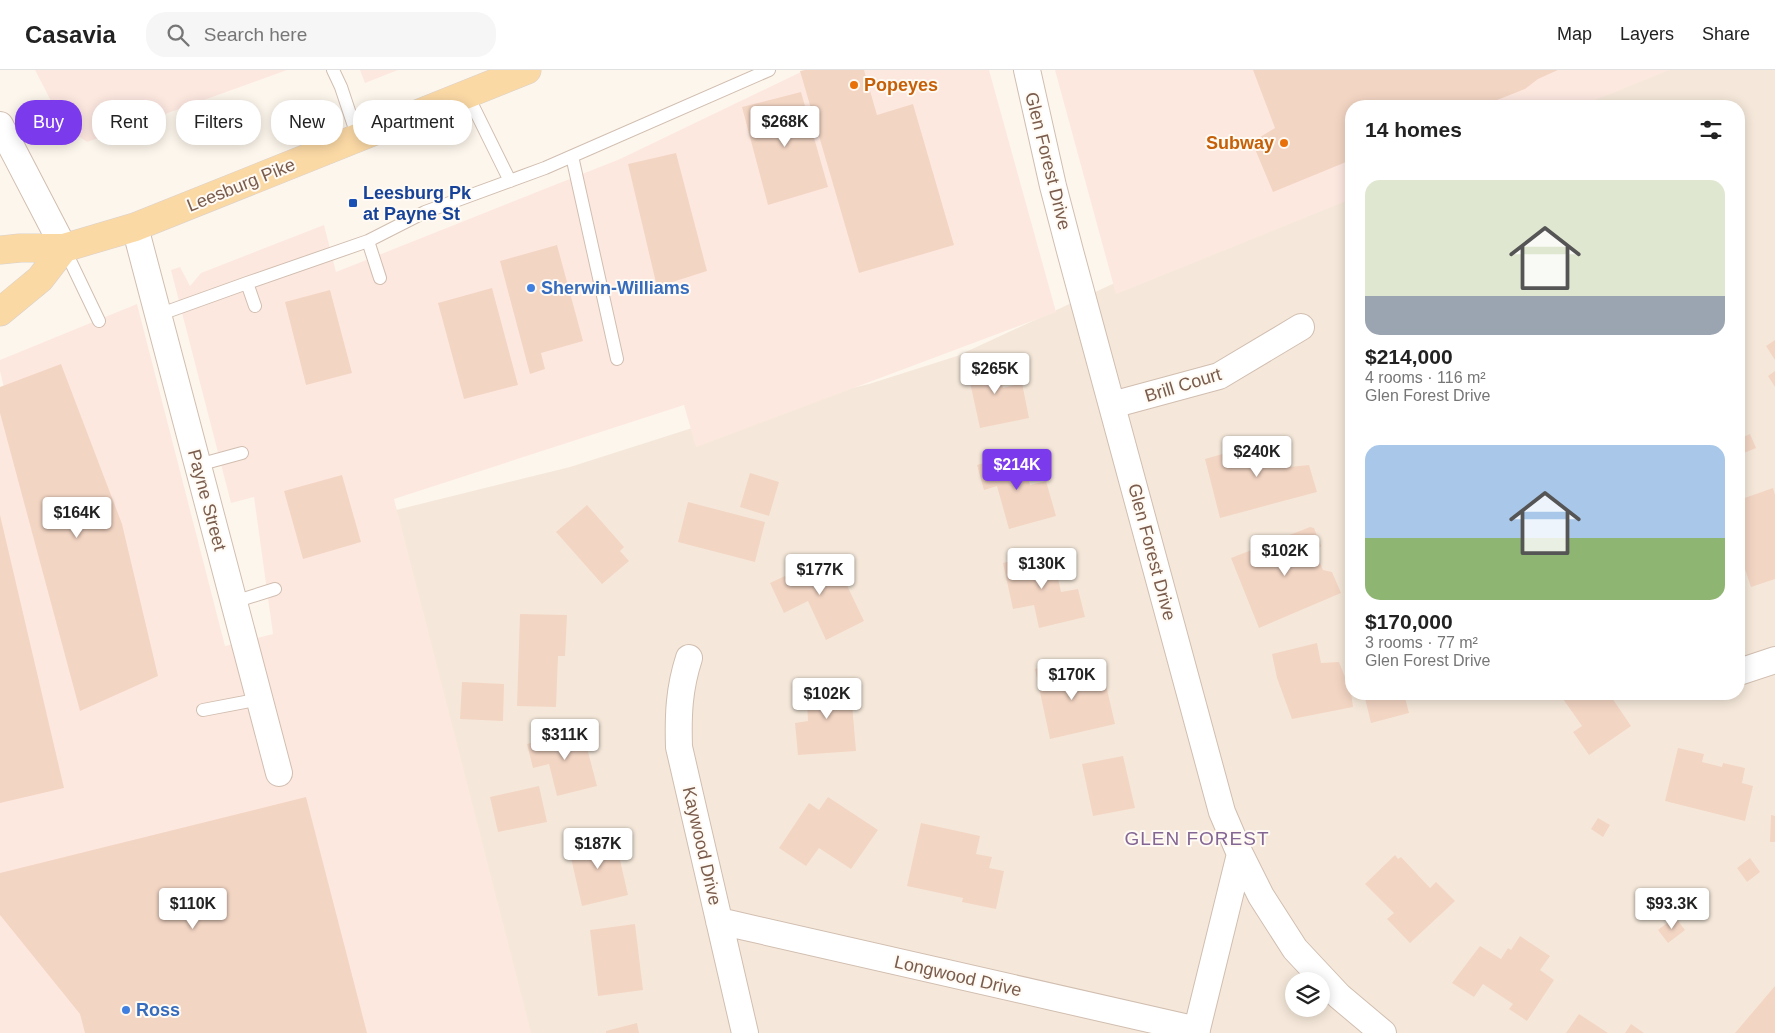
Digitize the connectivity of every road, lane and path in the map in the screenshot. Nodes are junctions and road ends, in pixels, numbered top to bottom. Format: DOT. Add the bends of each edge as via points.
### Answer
graph roads {
  1 [pos="333,70"];
  2 [pos="527,70"];
  3 [pos="769,70"];
  4 [pos="1027,70"];
  5 [pos="467,94"];
  6 [pos="452,100"];
  7 [pos="353,123"];
  8 [pos="0,125"];
  9 [pos="353,140"];
  10 [pos="572,156"];
  11 [pos="510,181"];
  12 [pos="135,227"];
  13 [pos="368,241"];
  14 [pos="64,248"];
  15 [pos="0,250"];
  16 [pos="380,278"];
  17 [pos="247,282"];
  18 [pos="255,306"];
  19 [pos="0,312"];
  20 [pos="158,315"];
  21 [pos="99,321"];
  22 [pos="1301,327"];
  23 [pos="617,360"];
  24 [pos="1112,405"];
  25 [pos="242,453"];
  26 [pos="198,465"];
  27 [pos="275,589"];
  28 [pos="234,602"];
  29 [pos="688,658"];
  30 [pos="1775,660"];
  31 [pos="1745,670"];
  32 [pos="260,700"];
  33 [pos="203,710"];
  34 [pos="279,773"];
  35 [pos="1240,854"];
  36 [pos="719,921"];
  37 [pos="1197,1031"];
  38 [pos="745,1033"];
  39 [pos="1383,1033"];
  1 -- 7 [label="lane"];
  2 -- 5 [label="main road, Leesburg Pike"];
  3 -- 10 [label="lane"];
  4 -- 24 [label="street, Glen Forest Drive" via="1056,196"];
  5 -- 6 [label="main road, Leesburg Pike"];
  5 -- 11 [label="lane"];
  8 -- 14 [label="street"];
  9 -- 12 [label="main road, Leesburg Pike"];
  10 -- 11 [label="lane"];
  10 -- 23 [label="lane"];
  11 -- 13 [label="lane" via="425,212"];
  12 -- 14 [label="main road, Leesburg Pike"];
  12 -- 20 [label="street, Payne Street"];
  13 -- 16 [label="lane"];
  13 -- 17 [label="lane"];
  14 -- 15 [label="main road, Leesburg Pike"];
  14 -- 19 [label="main road" via="40,279"];
  14 -- 21 [label="lane"];
  17 -- 18 [label="lane"];
  17 -- 20 [label="lane"];
  20 -- 26 [label="street, Payne Street"];
  22 -- 24 [label="street, Brill Court" via="1219,376"];
  24 -- 35 [label="street, Glen Forest Drive" via="1222,812"];
  25 -- 26 [label="lane"];
  26 -- 28 [label="street, Payne Street"];
  27 -- 28 [label="lane"];
  28 -- 32 [label="street, Payne Street"];
  29 -- 36 [label="street, Kaywood Drive" via="678,708 679,747"];
  30 -- 31 [label="street"];
  32 -- 33 [label="lane"];
  32 -- 34 [label="street, Payne Street"];
  35 -- 37 [label="street"];
  35 -- 39 [label="street, Glen Forest Drive" via="1261,896 1295,949 1339,996"];
  36 -- 37 [label="street, Longwood Drive"];
  36 -- 38 [label="street, Kaywood Drive"];
}
